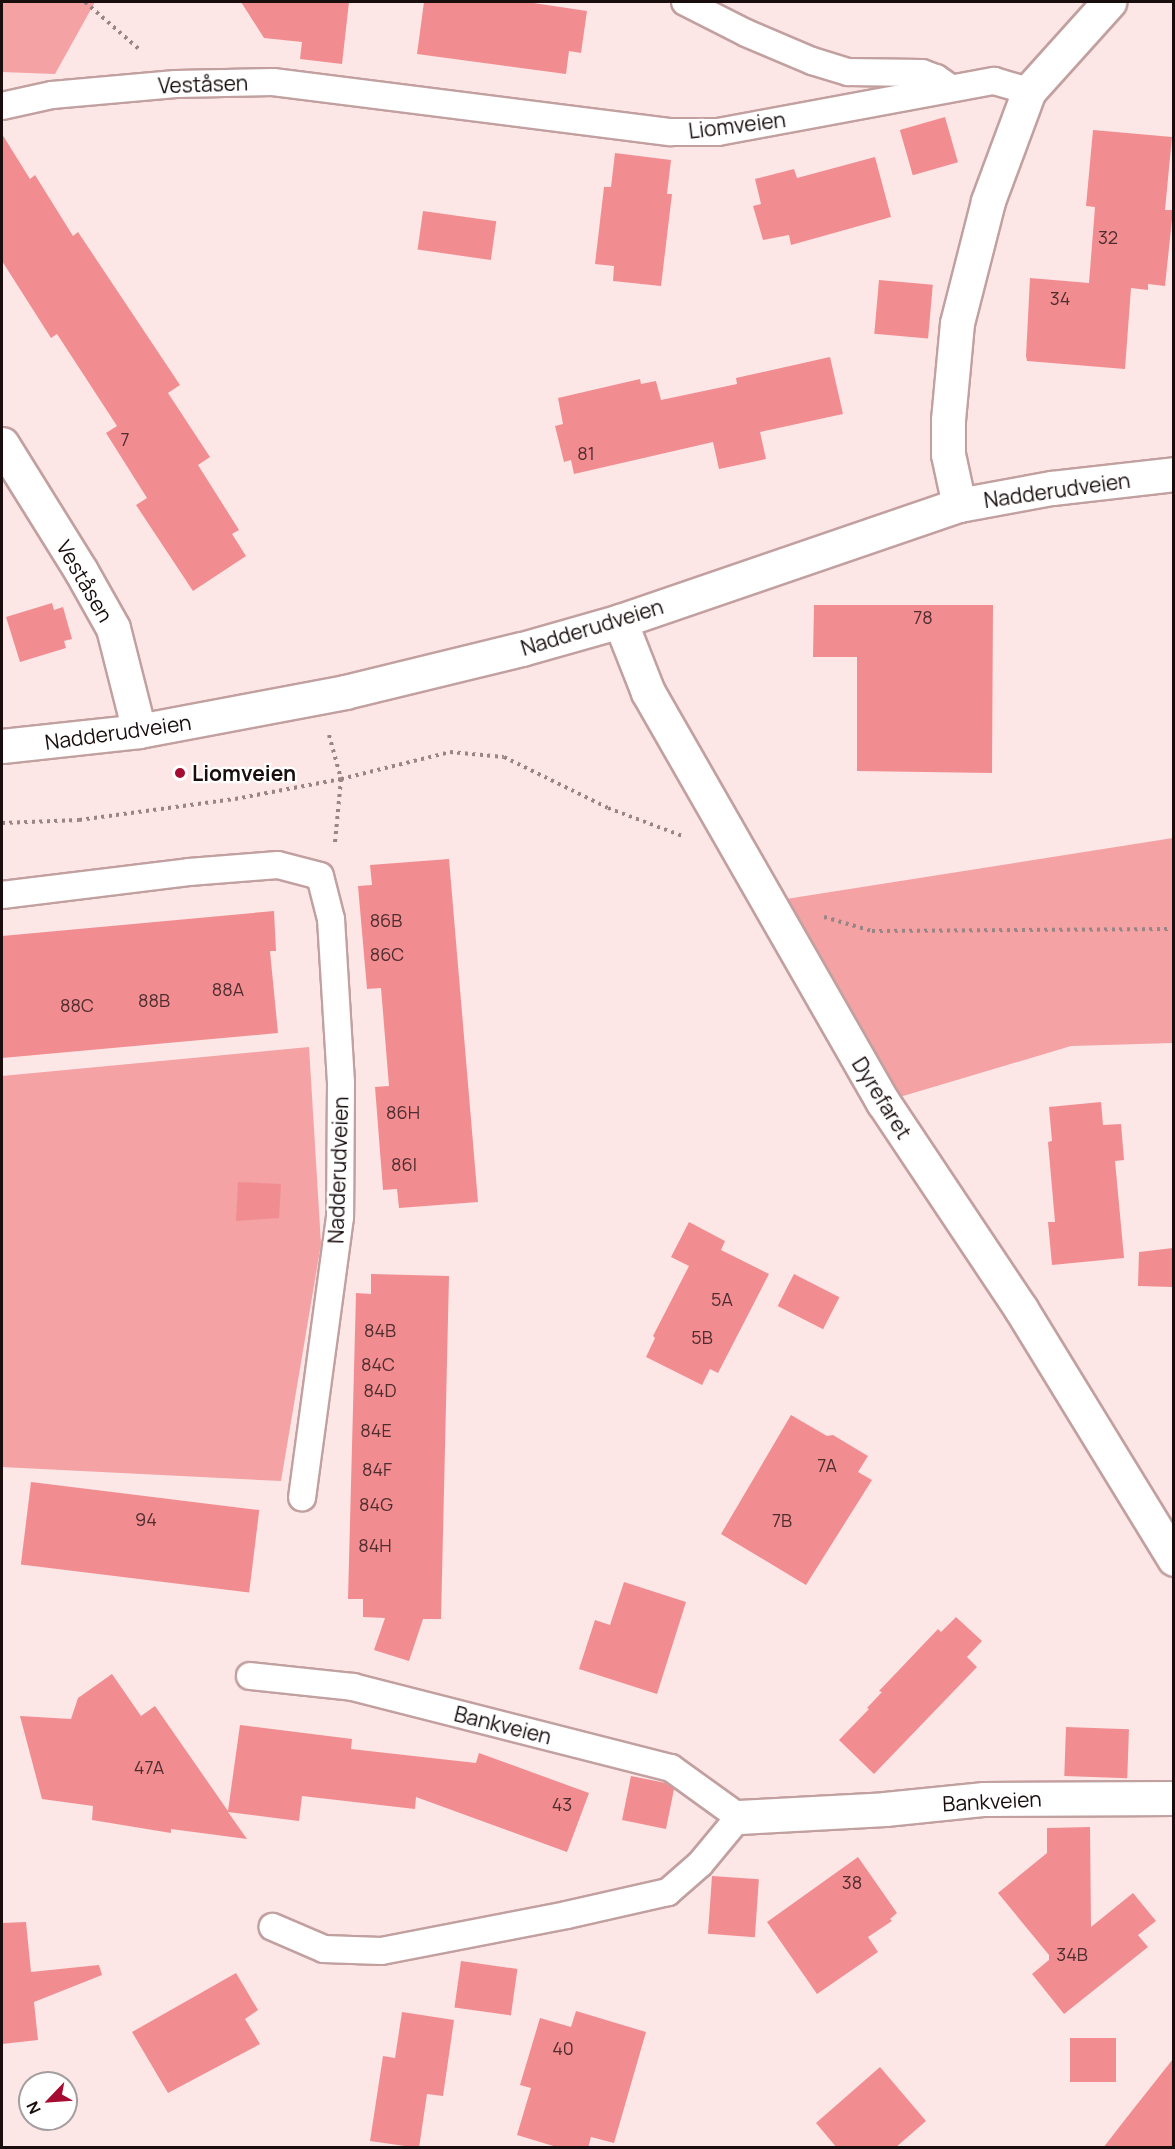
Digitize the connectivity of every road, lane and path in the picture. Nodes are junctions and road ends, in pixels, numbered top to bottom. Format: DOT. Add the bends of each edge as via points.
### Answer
graph roads {
  1 [pos="85,2"];
  2 [pos="685,2"];
  3 [pos="1109,2"];
  4 [pos="176,84"];
  5 [pos="949,87"];
  6 [pos="1029,91"];
  7 [pos="406,100"];
  8 [pos="2,106"];
  9 [pos="2,444"];
  10 [pos="1173,474"];
  11 [pos="959,505"];
  12 [pos="620,621"];
  13 [pos="139,731"];
  14 [pos="329,733"];
  15 [pos="2,746"];
  16 [pos="341,779"];
  17 [pos="2,823"];
  18 [pos="694,845"];
  19 [pos="320,876"];
  20 [pos="2,895"];
  21 [pos="767,902"];
  22 [pos="1173,929"];
  23 [pos="302,1497"];
  24 [pos="1173,1559"];
  25 [pos="250,1676"];
  26 [pos="1173,1798"];
  27 [pos="740,1817"];
  28 [pos="273,1927"];
  1 -- 4 [label="path"];
  2 -- 5 [label="lane" via="812,61 848,72 922,74"];
  3 -- 6 [label="street"];
  4 -- 7 [label="lane, Veståsen" via="273,82"];
  4 -- 8 [label="lane, Veståsen" via="52,95"];
  5 -- 6 [label="lane, Liomveien" via="994,81"];
  5 -- 7 [label="lane, Liomveien" via="718,132 671,132"];
  6 -- 11 [label="street" via="988,201 957,323 948,454"];
  9 -- 13 [label="street, Veståsen" via="113,628"];
  10 -- 11 [label="street, Nadderudveien" via="1052,488"];
  11 -- 12 [label="street, Nadderudveien"];
  12 -- 13 [label="street, Nadderudveien" via="345,692"];
  12 -- 21 [label="street, Dyrefaret" via="648,692"];
  13 -- 15 [label="street, Nadderudveien"];
  14 -- 16 [label="path"];
  16 -- 17 [label="path" via="79,820"];
  16 -- 18 [label="path" via="450,752 504,757 608,808 685,837"];
  16 -- 19 [label="path" via="335,843"];
  19 -- 20 [label="lane" via="278,865"];
  19 -- 23 [label="lane, Nadderudveien" via="331,919 341,1083 340,1217"];
  21 -- 22 [label="path" via="872,931"];
  21 -- 24 [label="street, Dyrefaret" via="883,1102 1021,1309"];
  25 -- 27 [label="lane, Bankveien" via="353,1687 670,1768"];
  26 -- 27 [label="street, Bankveien" via="984,1799"];
  27 -- 28 [label="lane" via="700,1864 668,1892 381,1951 324,1949"];
}
